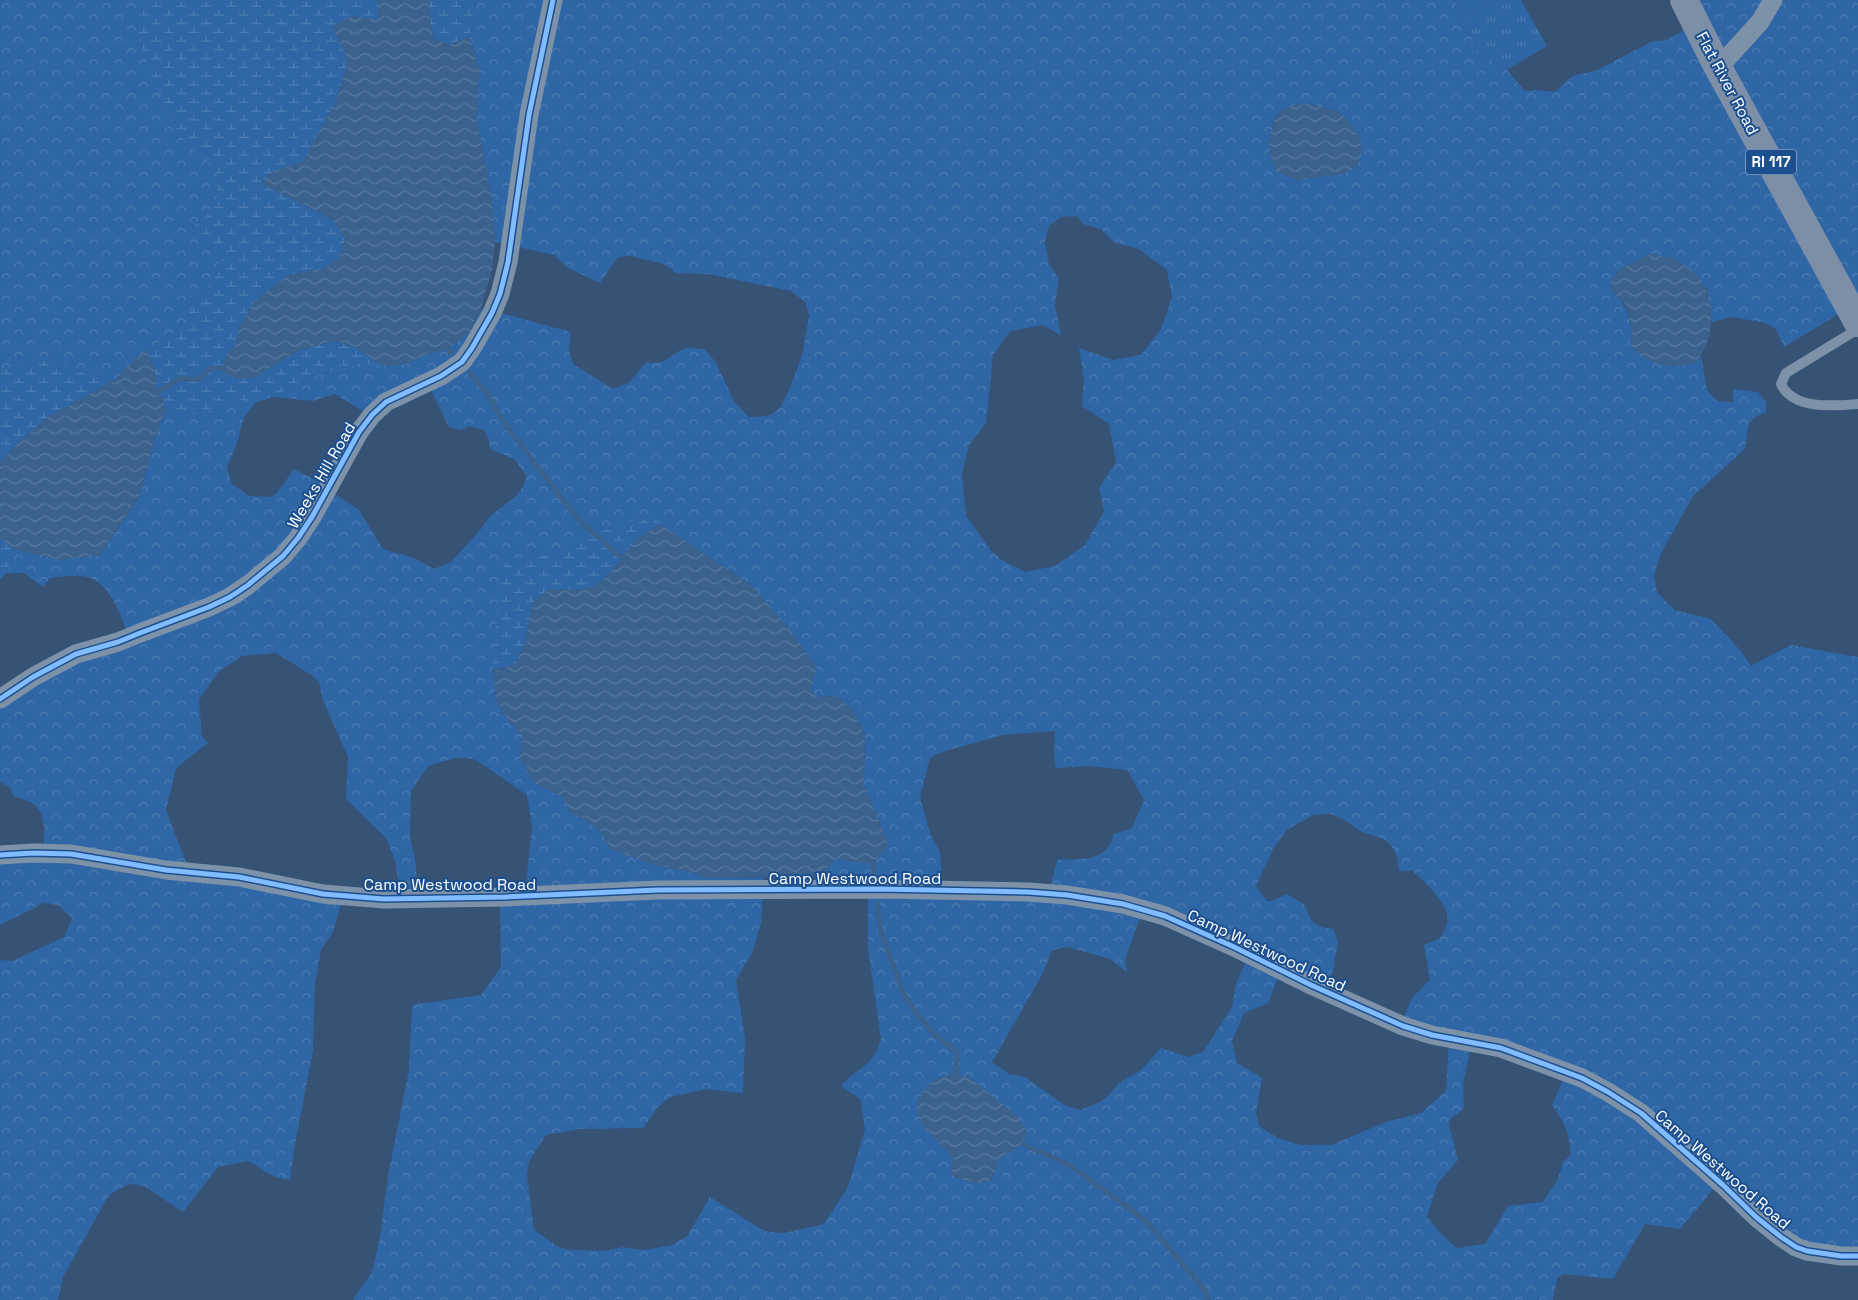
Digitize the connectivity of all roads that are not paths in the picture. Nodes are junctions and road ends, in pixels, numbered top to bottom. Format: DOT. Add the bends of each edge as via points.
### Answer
graph roads {
  1 [pos="553,0"];
  2 [pos="1684,0"];
  3 [pos="1773,0"];
  4 [pos="1719,67"];
  5 [pos="1858,323"];
  6 [pos="1858,329"];
  7 [pos="1858,404"];
  8 [pos="0,699"];
  9 [pos="0,855"];
  10 [pos="1858,1256"];
  1 -- 8 [label="street, Weeks Hill Road" via="529,115 508,262 500,294 462,362 441,376 386,402 372,415 298,538 284,556 248,585 210,607 118,642 76,654"];
  2 -- 4 [label="main road, Flat River Road / RI 117"];
  3 -- 4 [label="street" via="1760,22"];
  4 -- 5 [label="main road, Flat River Road / RI 117"];
  6 -- 7 [label="lane" via="1786,373 1782,384 1785,393 1811,404"];
  9 -- 10 [label="street, Camp Westwood Road" via="71,854 166,870 240,877 323,894 384,898 505,897 658,890 880,889 1028,892 1116,902 1172,919 1403,1026 1501,1048 1582,1078 1640,1113 1756,1217 1796,1247"];
}
